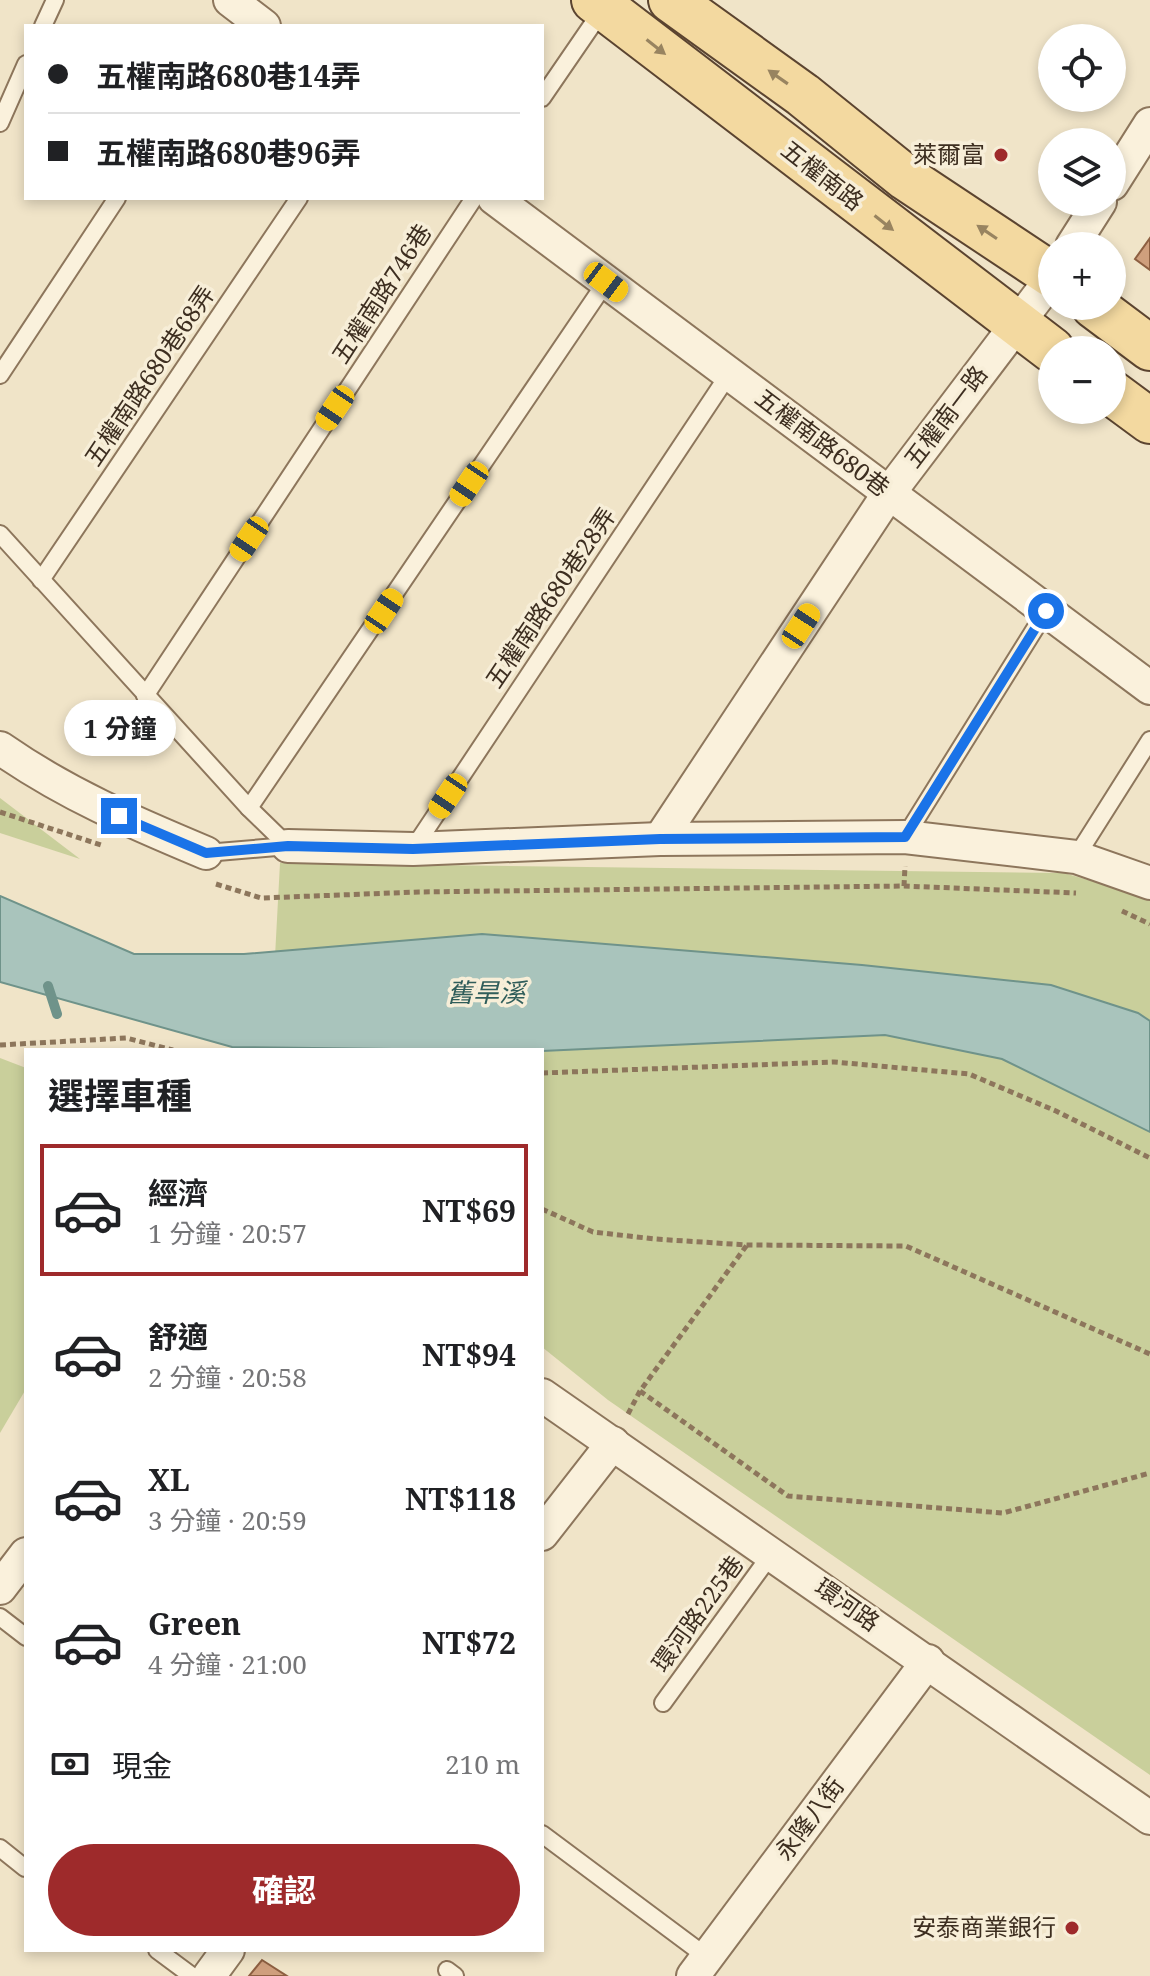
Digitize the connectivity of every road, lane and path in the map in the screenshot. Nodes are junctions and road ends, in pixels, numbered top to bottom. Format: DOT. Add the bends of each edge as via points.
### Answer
graph roads {
  1 [pos="55,0"];
  2 [pos="671,0"];
  3 [pos="599,4"];
  4 [pos="44,24"];
  5 [pos="24,69"];
  6 [pos="544,95"];
  7 [pos="0,123"];
  8 [pos="1150,124"];
  9 [pos="1126,162"];
  10 [pos="116,200"];
  11 [pos="298,200"];
  12 [pos="473,200"];
  13 [pos="497,200"];
  14 [pos="1038,267"];
  15 [pos="606,282"];
  16 [pos="1038,295"];
  17 [pos="1113,320"];
  18 [pos="1016,324"];
  19 [pos="1038,340"];
  20 [pos="1150,348"];
  21 [pos="729,374"];
  22 [pos="0,375"];
  23 [pos="1126,403"];
  24 [pos="1150,421"];
  25 [pos="889,493"];
  26 [pos="0,534"];
  27 [pos="41,580"];
  28 [pos="1046,611"];
  29 [pos="1150,688"];
  30 [pos="145,696"];
  31 [pos="1150,740"];
  32 [pos="0,748"];
  33 [pos="249,808"];
  34 [pos="0,812"];
  35 [pos="905,837"];
  36 [pos="660,839"];
  37 [pos="288,846"];
  38 [pos="105,847"];
  39 [pos="413,849"];
  40 [pos="1076,857"];
  41 [pos="205,866"];
  42 [pos="1150,883"];
  43 [pos="1085,894"];
  44 [pos="1111,906"];
  45 [pos="1150,924"];
  46 [pos="0,1045"];
  47 [pos="165,1048"];
  48 [pos="544,1073"];
  49 [pos="1150,1158"];
  50 [pos="544,1210"];
  51 [pos="747,1245"];
  52 [pos="1150,1354"];
  53 [pos="544,1396"];
  54 [pos="613,1443"];
  55 [pos="1150,1473"];
  56 [pos="544,1531"];
  57 [pos="772,1553"];
  58 [pos="24,1557"];
  59 [pos="0,1588"];
  60 [pos="0,1617"];
  61 [pos="24,1635"];
  62 [pos="928,1661"];
  63 [pos="663,1703"];
  64 [pos="1150,1818"];
  65 [pos="544,1836"];
  66 [pos="0,1848"];
  67 [pos="24,1867"];
  68 [pos="160,1952"];
  69 [pos="227,1952"];
  70 [pos="700,1966"];
  71 [pos="192,1976"];
  72 [pos="209,1976"];
  1 -- 4 [label="lane"];
  14 -- 2 [label="main road, one-way" via="906,178"];
  3 -- 6 [label="lane"];
  3 -- 18 [label="main road, 五權南路, one-way"];
  5 -- 7 [label="lane"];
  8 -- 9 [label="street"];
  10 -- 22 [label="lane"];
  11 -- 27 [label="lane, 五權南路680巷68弄"];
  12 -- 30 [label="lane, 五權南路746巷"];
  13 -- 15 [label="street, 五權南路680巷"];
  15 -- 21 [label="street, 五權南路680巷"];
  15 -- 33 [label="lane"];
  16 -- 18 [label="street, 五權南一路"];
  17 -- 20 [label="main road"];
  18 -- 19 [label="main road, 五權南路"];
  18 -- 25 [label="street, 五權南一路"];
  21 -- 25 [label="street, 五權南路680巷"];
  21 -- 39 [label="lane, 五權南路680巷28弄"];
  23 -- 24 [label="main road"];
  25 -- 28 [label="street, 五權南路680巷"];
  25 -- 36 [label="street, 五權南一路"];
  26 -- 27 [label="lane"];
  27 -- 30 [label="lane"];
  28 -- 29 [label="street, 五權南路680巷"];
  28 -- 35 [label="lane"];
  30 -- 33 [label="lane"];
  31 -- 40 [label="lane"];
  32 -- 41 [label="street" via="49,782"];
  33 -- 37 [label="lane"];
  34 -- 38 [label="path"];
  35 -- 36 [label="street"];
  35 -- 40 [label="street"];
  36 -- 39 [label="street"];
  37 -- 39 [label="street"];
  37 -- 41 [label="lane"];
  40 -- 42 [label="street"];
  41 -- 43 [label="path" via="261,898 904,886"];
  44 -- 45 [label="path"];
  46 -- 47 [label="path" via="126,1038"];
  48 -- 49 [label="path" via="834,1062 969,1074"];
  50 -- 51 [label="path" via="593,1232"];
  51 -- 52 [label="path" via="906,1246"];
  51 -- 55 [label="path" via="640,1391 788,1496 1003,1513"];
  53 -- 54 [label="street, 環河路"];
  54 -- 56 [label="street"];
  54 -- 57 [label="street, 環河路"];
  57 -- 62 [label="street, 環河路"];
  57 -- 63 [label="lane, 環河路225巷"];
  58 -- 59 [label="street"];
  60 -- 61 [label="lane"];
  62 -- 64 [label="street, 環河路"];
  62 -- 70 [label="street, 永隆八街"];
  65 -- 70 [label="lane"];
  66 -- 67 [label="lane"];
  68 -- 71 [label="lane"];
  69 -- 72 [label="street"];
}
